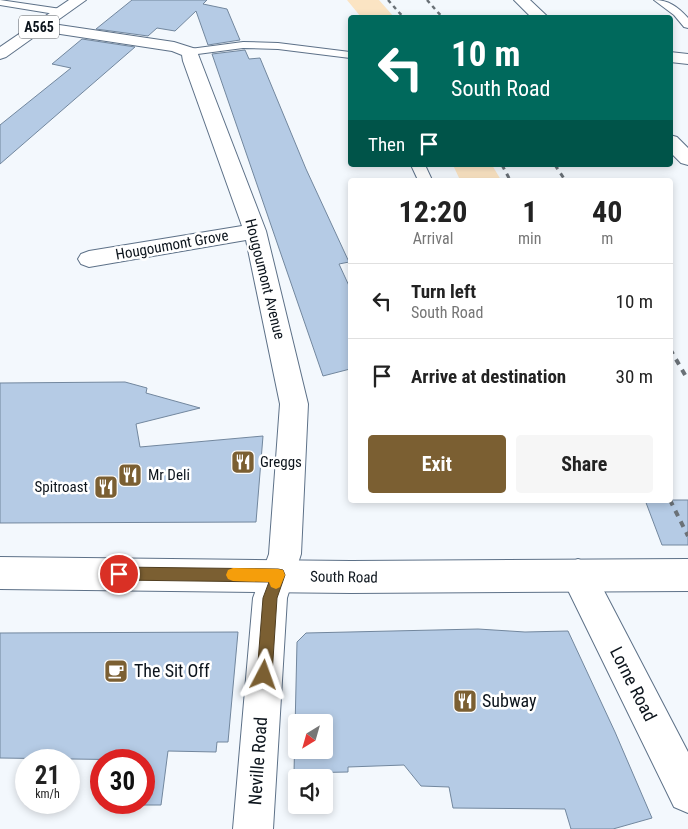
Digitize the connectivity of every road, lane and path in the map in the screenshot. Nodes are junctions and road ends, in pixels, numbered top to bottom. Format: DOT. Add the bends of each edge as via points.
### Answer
graph roads {
  1 [pos="79,0"];
  2 [pos="521,0"];
  3 [pos="659,0"];
  4 [pos="0,2"];
  5 [pos="61,12"];
  6 [pos="538,15"];
  7 [pos="688,25"];
  8 [pos="40,27"];
  9 [pos="190,52"];
  10 [pos="0,54"];
  11 [pos="348,54"];
  12 [pos="673,57"];
  13 [pos="688,58"];
  14 [pos="673,144"];
  15 [pos="688,158"];
  16 [pos="255,231"];
  17 [pos="89,259"];
  18 [pos="0,573"];
  19 [pos="278,575"];
  20 [pos="578,575"];
  21 [pos="688,575"];
  22 [pos="688,793"];
  23 [pos="253,829"];
  1 -- 5 [label="main road, A565"];
  2 -- 6 [label="main road"];
  3 -- 7 [label="lane" via="678,13"];
  4 -- 5 [label="lane"];
  5 -- 8 [label="main road, A565"];
  8 -- 9 [label="main road"];
  8 -- 10 [label="main road, A565"];
  9 -- 11 [label="lane" via="242,45"];
  9 -- 16 [label="main road, Hougoumont Avenue"];
  12 -- 13 [label="main road"];
  14 -- 15 [label="main road"];
  16 -- 17 [label="main road, Hougoumont Grove"];
  16 -- 19 [label="main road, Hougoumont Avenue" via="294,404 285,554"];
  18 -- 19 [label="main road, South Road"];
  19 -- 20 [label="main road, South Road" via="351,578"];
  19 -- 23 [label="main road, Neville Road" via="270,598"];
  20 -- 21 [label="main road, South Road"];
  20 -- 22 [label="main road, Lorne Road"];
}
